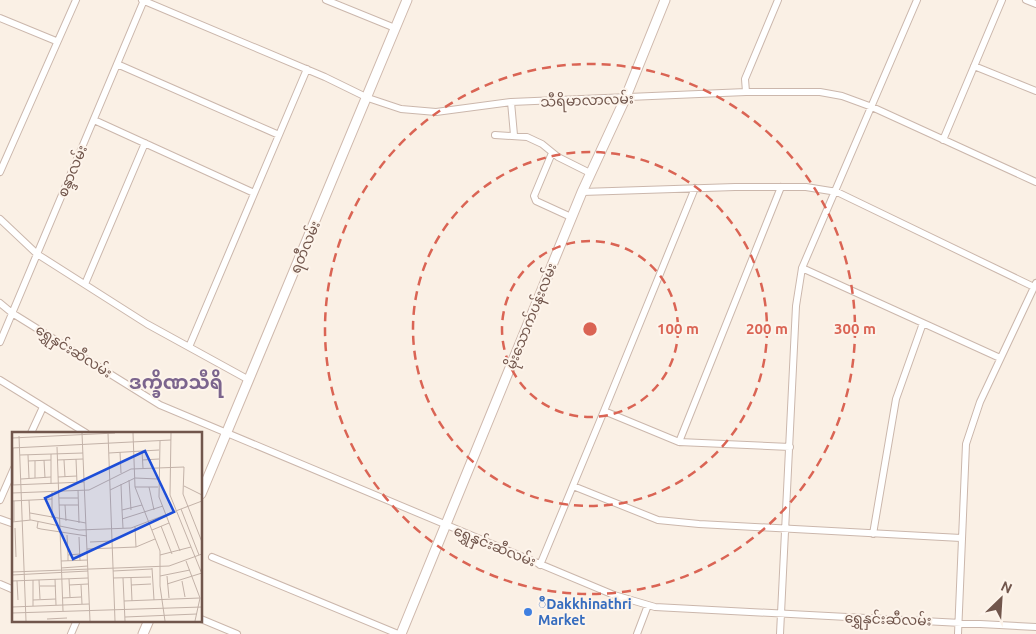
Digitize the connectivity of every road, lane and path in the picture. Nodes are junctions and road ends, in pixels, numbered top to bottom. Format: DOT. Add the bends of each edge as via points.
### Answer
graph roads {
  1 [pos="76,0"];
  2 [pos="143,0"];
  3 [pos="326,0"];
  4 [pos="407,0"];
  5 [pos="665,0"];
  6 [pos="778,0"];
  7 [pos="918,0"];
  8 [pos="1002,0"];
  9 [pos="1026,0"];
  10 [pos="334,2"];
  11 [pos="1036,4"];
  12 [pos="0,18"];
  13 [pos="395,28"];
  14 [pos="56,41"];
  15 [pos="117,64"];
  16 [pos="974,66"];
  17 [pos="307,69"];
  18 [pos="1036,91"];
  19 [pos="746,92"];
  20 [pos="368,98"];
  21 [pos="625,99"];
  22 [pos="511,102"];
  23 [pos="872,107"];
  24 [pos="94,120"];
  25 [pos="279,135"];
  26 [pos="496,135"];
  27 [pos="514,135"];
  28 [pos="943,140"];
  29 [pos="144,143"];
  30 [pos="552,153"];
  31 [pos="0,172"];
  32 [pos="590,172"];
  33 [pos="1036,182"];
  34 [pos="781,187"];
  35 [pos="695,188"];
  36 [pos="582,192"];
  37 [pos="837,192"];
  38 [pos="254,193"];
  39 [pos="571,217"];
  40 [pos="0,219"];
  41 [pos="37,254"];
  42 [pos="802,268"];
  43 [pos="85,284"];
  44 [pos="1035,285"];
  45 [pos="0,303"];
  46 [pos="12,313"];
  47 [pos="923,323"];
  48 [pos="0,342"];
  49 [pos="189,347"];
  50 [pos="1000,358"];
  51 [pos="0,380"];
  52 [pos="249,380"];
  53 [pos="43,406"];
  54 [pos="604,411"];
  55 [pos="30,432"];
  56 [pos="84,432"];
  57 [pos="226,434"];
  58 [pos="679,442"];
  59 [pos="790,447"];
  60 [pos="12,473"];
  61 [pos="574,486"];
  62 [pos="202,492"];
  63 [pos="0,500"];
  64 [pos="0,519"];
  65 [pos="12,523"];
  66 [pos="445,526"];
  67 [pos="786,529"];
  68 [pos="873,534"];
  69 [pos="961,538"];
  70 [pos="212,557"];
  71 [pos="540,565"];
  72 [pos="0,584"];
  73 [pos="12,589"];
  74 [pos="648,605"];
  75 [pos="781,614"];
  76 [pos="202,619"];
  77 [pos="75,622"];
  78 [pos="147,622"];
  79 [pos="959,622"];
  80 [pos="1036,626"];
  81 [pos="71,634"];
  82 [pos="143,634"];
  83 [pos="237,634"];
  84 [pos="400,634"];
  85 [pos="637,634"];
  86 [pos="780,634"];
  87 [pos="958,634"];
  1 -- 14 [label="street"];
  2 -- 15 [label="street, စန္ဒာလမ်း"];
  2 -- 17 [label="street, သီရိမာလာလမ်း"];
  3 -- 10 [label="street"];
  4 -- 13 [label="street, ရတီလမ်း"];
  5 -- 21 [label="street, မိုးသောက်ပန်းလမ်း"];
  6 -- 19 [label="street" via="745,79"];
  7 -- 23 [label="street"];
  8 -- 16 [label="street"];
  9 -- 11 [label="street"];
  10 -- 13 [label="street"];
  12 -- 14 [label="street"];
  13 -- 20 [label="street, ရတီလမ်း"];
  14 -- 31 [label="street"];
  15 -- 24 [label="street, စန္ဒာလမ်း"];
  15 -- 25 [label="street"];
  16 -- 18 [label="street"];
  16 -- 28 [label="street"];
  17 -- 20 [label="street, သီရိမာလာလမ်း"];
  17 -- 25 [label="street"];
  19 -- 21 [label="street, သီရိမာလာလမ်း"];
  19 -- 23 [label="street, သီရိမာလာလမ်း" via="820,92"];
  20 -- 22 [label="street, သီရိမာလာလမ်း" via="401,110 436,112"];
  20 -- 52 [label="street, ရတီလမ်း"];
  21 -- 22 [label="street, သီရိမာလာလမ်း"];
  21 -- 32 [label="street, မိုးသောက်ပန်းလမ်း"];
  22 -- 27 [label="street"];
  23 -- 28 [label="street, သီရိမာလာလမ်း"];
  23 -- 37 [label="street"];
  24 -- 29 [label="street"];
  24 -- 41 [label="street, စန္ဒာလမ်း"];
  25 -- 38 [label="street"];
  26 -- 27 [label="street"];
  27 -- 30 [label="street" via="542,144"];
  28 -- 33 [label="street, သီရိမာလာလမ်း"];
  29 -- 38 [label="street"];
  29 -- 43 [label="street"];
  30 -- 32 [label="street"];
  30 -- 39 [label="street" via="534,196 536,201"];
  32 -- 36 [label="street, မိုးသောက်ပန်းလမ်း"];
  34 -- 35 [label="street"];
  34 -- 37 [label="street"];
  34 -- 58 [label="street"];
  35 -- 36 [label="street"];
  35 -- 54 [label="street"];
  36 -- 39 [label="street, မိုးသောက်ပန်းလမ်း"];
  37 -- 42 [label="street"];
  37 -- 44 [label="street"];
  38 -- 49 [label="street"];
  39 -- 66 [label="street, မိုးသောက်ပန်းလမ်း"];
  40 -- 41 [label="street"];
  41 -- 43 [label="street"];
  41 -- 46 [label="street, စန္ဒာလမ်း"];
  42 -- 47 [label="street"];
  42 -- 59 [label="street" via="796,306"];
  43 -- 49 [label="street"];
  44 -- 50 [label="street"];
  45 -- 46 [label="street, ရွှေနှင်းဆီလမ်း"];
  46 -- 48 [label="street, စန္ဒာလမ်း"];
  46 -- 57 [label="street, ရွှေနှင်းဆီလမ်း" via="160,405"];
  47 -- 50 [label="street"];
  47 -- 68 [label="street" via="896,399"];
  49 -- 52 [label="street"];
  50 -- 69 [label="street" via="966,444"];
  51 -- 53 [label="street"];
  52 -- 57 [label="street, ရတီလမ်း"];
  53 -- 55 [label="street"];
  53 -- 56 [label="street"];
  54 -- 58 [label="street"];
  54 -- 61 [label="street"];
  57 -- 62 [label="street, ရတီလမ်း"];
  57 -- 66 [label="street, ရွှေနှင်းဆီလမ်း"];
  58 -- 59 [label="street"];
  59 -- 67 [label="street"];
  60 -- 63 [label="street"];
  61 -- 67 [label="street" via="658,520"];
  61 -- 71 [label="street"];
  64 -- 65 [label="street"];
  66 -- 71 [label="street, ရွှေနှင်းဆီလမ်း"];
  66 -- 84 [label="street, မိုးသောက်ပန်းလမ်း"];
  67 -- 68 [label="street"];
  67 -- 75 [label="street"];
  68 -- 69 [label="street"];
  69 -- 79 [label="street"];
  70 -- 84 [label="street"];
  71 -- 74 [label="street, ရွှေနှင်းဆီလမ်း"];
  72 -- 73 [label="street"];
  74 -- 75 [label="street, ရွှေနှင်းဆီလမ်း"];
  74 -- 85 [label="street"];
  75 -- 79 [label="street, ရွှေနှင်းဆီလမ်း"];
  75 -- 86 [label="street"];
  76 -- 83 [label="street"];
  77 -- 81 [label="street"];
  78 -- 82 [label="street"];
  79 -- 80 [label="street, ရွှေနှင်းဆီလမ်း"];
  79 -- 87 [label="street"];
}
